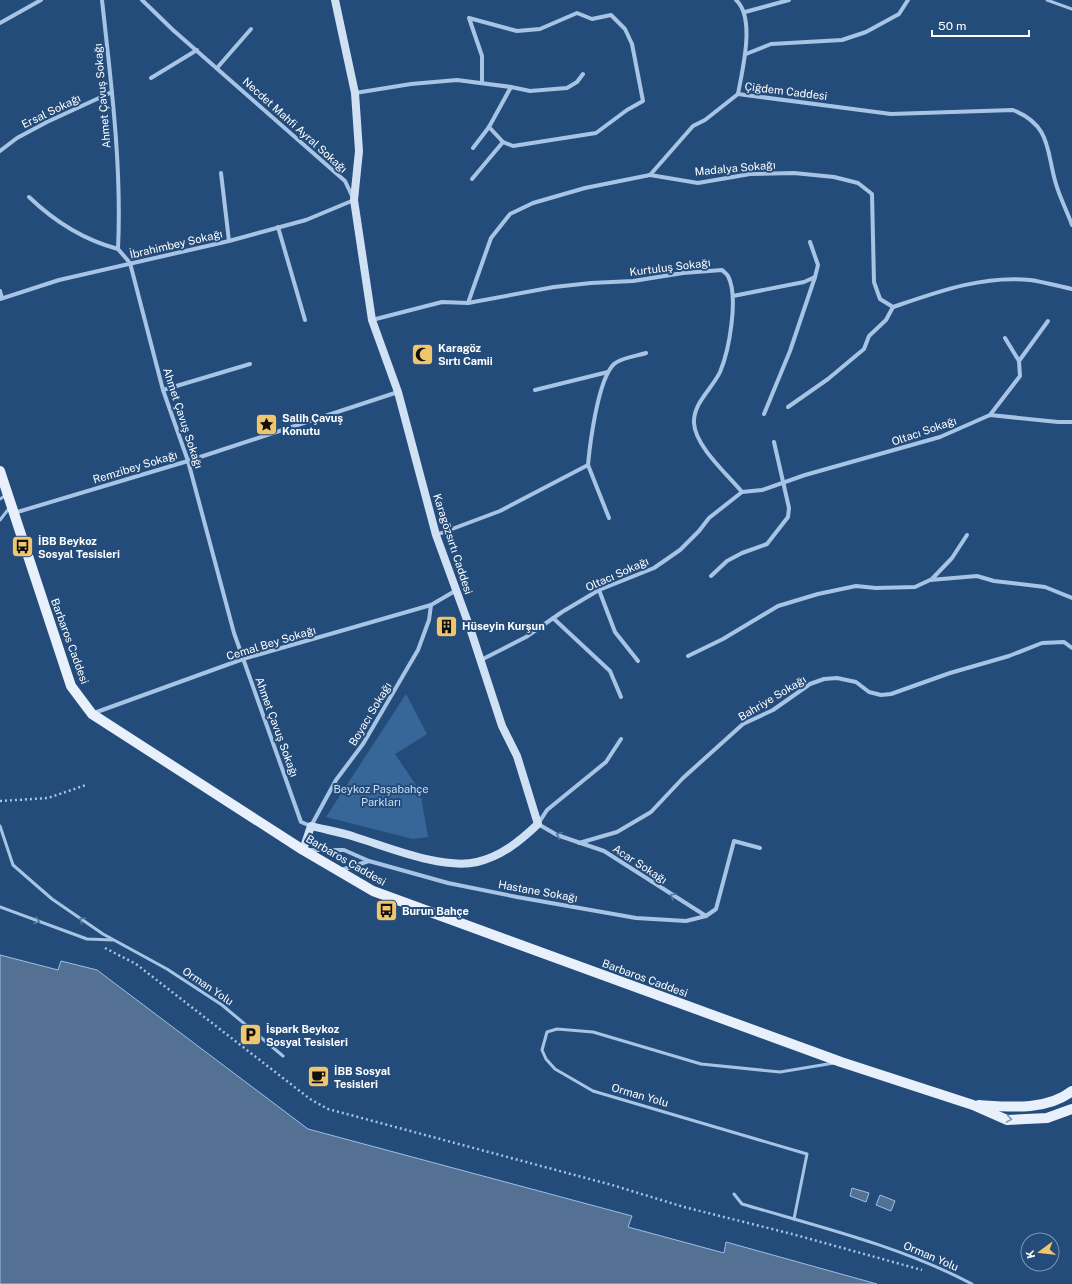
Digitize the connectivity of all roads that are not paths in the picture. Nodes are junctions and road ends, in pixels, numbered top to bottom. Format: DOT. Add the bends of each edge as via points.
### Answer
graph roads {
  1 [pos="41,0"];
  2 [pos="102,0"];
  3 [pos="142,0"];
  4 [pos="335,0"];
  5 [pos="736,0"];
  6 [pos="789,0"];
  7 [pos="908,0"];
  8 [pos="1047,0"];
  9 [pos="1072,9"];
  10 [pos="745,12"];
  11 [pos="0,23"];
  12 [pos="251,29"];
  13 [pos="197,50"];
  14 [pos="746,54"];
  15 [pos="217,68"];
  16 [pos="583,74"];
  17 [pos="151,78"];
  18 [pos="482,83"];
  19 [pos="511,87"];
  20 [pos="112,92"];
  21 [pos="355,93"];
  22 [pos="738,94"];
  23 [pos="490,128"];
  24 [pos="503,142"];
  25 [pos="473,148"];
  26 [pos="0,151"];
  27 [pos="221,173"];
  28 [pos="650,175"];
  29 [pos="472,180"];
  30 [pos="29,197"];
  31 [pos="354,200"];
  32 [pos="1072,225"];
  33 [pos="278,227"];
  34 [pos="229,240"];
  35 [pos="810,242"];
  36 [pos="118,249"];
  37 [pos="130,264"];
  38 [pos="815,277"];
  39 [pos="1072,289"];
  40 [pos="0,291"];
  41 [pos="733,296"];
  42 [pos="1,298"];
  43 [pos="468,302"];
  44 [pos="893,307"];
  45 [pos="305,320"];
  46 [pos="372,320"];
  47 [pos="1048,321"];
  48 [pos="1005,338"];
  49 [pos="646,353"];
  50 [pos="1019,361"];
  51 [pos="250,364"];
  52 [pos="608,372"];
  53 [pos="163,390"];
  54 [pos="535,390"];
  55 [pos="398,392"];
  56 [pos="788,407"];
  57 [pos="764,414"];
  58 [pos="990,415"];
  59 [pos="1072,422"];
  60 [pos="774,442"];
  61 [pos="188,460"];
  62 [pos="588,465"];
  63 [pos="0,471"];
  64 [pos="783,482"];
  65 [pos="742,492"];
  66 [pos="4,496"];
  67 [pos="12,510"];
  68 [pos="609,518"];
  69 [pos="0,520"];
  70 [pos="436,535"];
  71 [pos="967,535"];
  72 [pos="711,576"];
  73 [pos="930,580"];
  74 [pos="599,590"];
  75 [pos="455,591"];
  76 [pos="1072,598"];
  77 [pos="431,604"];
  78 [pos="553,618"];
  79 [pos="1072,648"];
  80 [pos="688,656"];
  81 [pos="243,660"];
  82 [pos="481,660"];
  83 [pos="638,661"];
  84 [pos="621,697"];
  85 [pos="92,714"];
  86 [pos="621,739"];
  87 [pos="538,824"];
  88 [pos="0,826"];
  89 [pos="311,826"];
  90 [pos="579,842"];
  91 [pos="760,848"];
  92 [pos="303,850"];
  93 [pos="369,861"];
  94 [pos="338,871"];
  95 [pos="0,907"];
  96 [pos="706,916"];
  97 [pos="115,940"];
  98 [pos="283,1056"];
  99 [pos="841,1062"];
  100 [pos="1072,1091"];
  101 [pos="973,1105"];
  102 [pos="1072,1109"];
  103 [pos="734,1194"];
  104 [pos="794,1219"];
  105 [pos="972,1284"];
  1 -- 11 [label="street"];
  2 -- 20 [label="street, Ahmet Çavuş Sokağı"];
  3 -- 13 [label="street, Necdet Mahfi Ayral Sokağı"];
  4 -- 21 [label="street, Karagözsırtı Caddesi"];
  5 -- 10 [label="street"];
  6 -- 10 [label="street"];
  7 -- 14 [label="street" via="899,14 866,32 842,40 771,44"];
  8 -- 9 [label="lane"];
  10 -- 14 [label="street"];
  12 -- 15 [label="street"];
  13 -- 15 [label="street, Necdet Mahfi Ayral Sokağı"];
  13 -- 17 [label="street"];
  14 -- 22 [label="street"];
  15 -- 31 [label="street, Necdet Mahfi Ayral Sokağı" via="345,181"];
  16 -- 19 [label="street" via="577,82 567,88 530,91"];
  18 -- 19 [label="street"];
  18 -- 21 [label="street" via="457,80"];
  18 -- 24 [label="street" via="482,56 469,18 517,31 540,30 577,13 592,20 611,15 625,29 632,44 643,101 596,134 513,146"];
  19 -- 23 [label="street"];
  20 -- 26 [label="street, Ersal Sokağı" via="47,122 17,138"];
  20 -- 36 [label="street, Ahmet Çavuş Sokağı"];
  21 -- 31 [label="street, Karagözsırtı Caddesi" via="358,151"];
  22 -- 28 [label="street, Çiğdem Caddesi" via="705,120 693,126"];
  22 -- 32 [label="street, Çiğdem Caddesi" via="891,114 1013,110 1026,116 1039,128 1049,148 1056,184"];
  23 -- 24 [label="street"];
  23 -- 25 [label="street"];
  24 -- 29 [label="street"];
  27 -- 34 [label="street"];
  28 -- 43 [label="street" via="585,188 533,203 510,214 492,238"];
  28 -- 44 [label="street, Madalya Sokağı" via="698,182 750,174 794,174 834,177 858,183 872,194 874,282 880,299"];
  30 -- 36 [label="street" via="46,213 74,231"];
  31 -- 33 [label="street, İbrahimbey Sokağı" via="306,220"];
  31 -- 46 [label="street, Karagözsırtı Caddesi"];
  33 -- 34 [label="street, İbrahimbey Sokağı"];
  33 -- 45 [label="street"];
  34 -- 37 [label="street, İbrahimbey Sokağı"];
  35 -- 38 [label="street" via="818,265"];
  36 -- 37 [label="street, Ahmet Çavuş Sokağı"];
  37 -- 42 [label="street, İbrahimbey Sokağı" via="59,280"];
  37 -- 53 [label="street, Ahmet Çavuş Sokağı"];
  38 -- 41 [label="street" via="804,282"];
  38 -- 57 [label="street" via="790,351"];
  39 -- 44 [label="street" via="1030,280 1006,280 952,287"];
  40 -- 42 [label="street"];
  41 -- 43 [label="street, Kurtuluş Sokağı" via="728,276 722,270 554,287"];
  41 -- 65 [label="street, Kurtuluş Sokağı" via="729,346 720,373 696,408 694,422 697,439"];
  43 -- 46 [label="street, Kurtuluş Sokağı" via="442,302"];
  44 -- 56 [label="street" via="886,320 869,336 864,350"];
  46 -- 55 [label="street, Karagözsırtı Caddesi"];
  47 -- 50 [label="street"];
  48 -- 50 [label="street"];
  49 -- 52 [label="street" via="615,363"];
  50 -- 58 [label="street" via="1020,376"];
  51 -- 53 [label="street"];
  52 -- 54 [label="street"];
  52 -- 62 [label="street" via="592,424"];
  53 -- 61 [label="street, Ahmet Çavuş Sokağı"];
  55 -- 61 [label="street, Remzibey Sokağı"];
  55 -- 70 [label="street, Karagözsırtı Caddesi"];
  58 -- 59 [label="street, Oltacı Sokağı"];
  58 -- 64 [label="street, Oltacı Sokağı" via="940,437"];
  60 -- 64 [label="street"];
  61 -- 67 [label="street, Remzibey Sokağı"];
  61 -- 81 [label="street, Ahmet Çavuş Sokağı"];
  62 -- 68 [label="street"];
  62 -- 70 [label="street" via="500,511"];
  63 -- 66 [label="main road, Barbaros Caddesi"];
  64 -- 65 [label="street, Oltacı Sokağı" via="762,490"];
  64 -- 72 [label="street" via="789,508 788,517 767,544 727,561"];
  65 -- 74 [label="street, Oltacı Sokağı" via="709,518 700,531 680,550 654,568"];
  66 -- 67 [label="main road, Barbaros Caddesi"];
  67 -- 69 [label="lane"];
  67 -- 85 [label="main road, Barbaros Caddesi" via="71,686"];
  70 -- 75 [label="street, Karagözsırtı Caddesi"];
  71 -- 73 [label="street" via="952,558"];
  73 -- 76 [label="street" via="977,576 994,581 1045,586"];
  73 -- 80 [label="street" via="916,587 856,586 778,606 723,639"];
  74 -- 78 [label="street, Oltacı Sokağı"];
  74 -- 83 [label="street" via="615,632"];
  75 -- 77 [label="street, Cemal Bey Sokağı"];
  75 -- 82 [label="street, Karagözsırtı Caddesi"];
  77 -- 81 [label="street, Cemal Bey Sokağı"];
  77 -- 89 [label="street, Boyacı Sokağı" via="429,620 418,650 364,744 336,780"];
  78 -- 82 [label="street, Oltacı Sokağı" via="526,637"];
  78 -- 84 [label="street" via="610,671"];
  79 -- 90 [label="street, Bahriye Sokağı" via="1064,642 1042,643 1010,656 950,673 891,694 869,692 856,682 837,678 810,684 773,710 743,724 683,778 651,812 617,832"];
  81 -- 85 [label="street, Cemal Bey Sokağı"];
  81 -- 89 [label="street, Ahmet Çavuş Sokağı" via="301,822"];
  82 -- 87 [label="street, Karagözsırtı Caddesi" via="502,726 517,756"];
  85 -- 92 [label="main road, Barbaros Caddesi"];
  86 -- 87 [label="street" via="606,762 547,810"];
  87 -- 89 [label="street" via="513,846 493,857 475,862 438,860 404,853 354,836"];
  90 -- 87 [label="street, Acar Sokağı, one-way" via="557,835"];
  97 -- 88 [label="lane, Orman Yolu, one-way" via="52,899 13,865"];
  89 -- 92 [label="street"];
  96 -- 90 [label="street, Acar Sokağı, one-way" via="604,851"];
  91 -- 96 [label="street" via="734,841 716,909"];
  92 -- 93 [label="street, Hastane Sokağı" via="344,850"];
  92 -- 94 [label="main road, Barbaros Caddesi"];
  93 -- 94 [label="street"];
  93 -- 96 [label="street, Hastane Sokağı" via="448,883 636,918 686,921"];
  94 -- 99 [label="main road, Barbaros Caddesi" via="373,892"];
  95 -- 97 [label="lane, Orman Yolu, one-way" via="87,939"];
  97 -- 98 [label="lane, Orman Yolu" via="167,969 222,1005"];
  99 -- 101 [label="main road, Barbaros Caddesi"];
  99 -- 104 [label="lane, Orman Yolu" via="780,1072 701,1064 593,1032 547,1032 542,1050 546,1059 556,1069 593,1091 807,1154"];
  100 -- 101 [label="main road, Barbaros Caddesi" via="1043,1104 1012,1107"];
  101 -- 102 [label="main road, Barbaros Caddesi, one-way" via="1007,1120 1047,1118"];
  103 -- 104 [label="lane" via="742,1204"];
  104 -- 105 [label="lane, Orman Yolu" via="893,1250 944,1269"];
}
